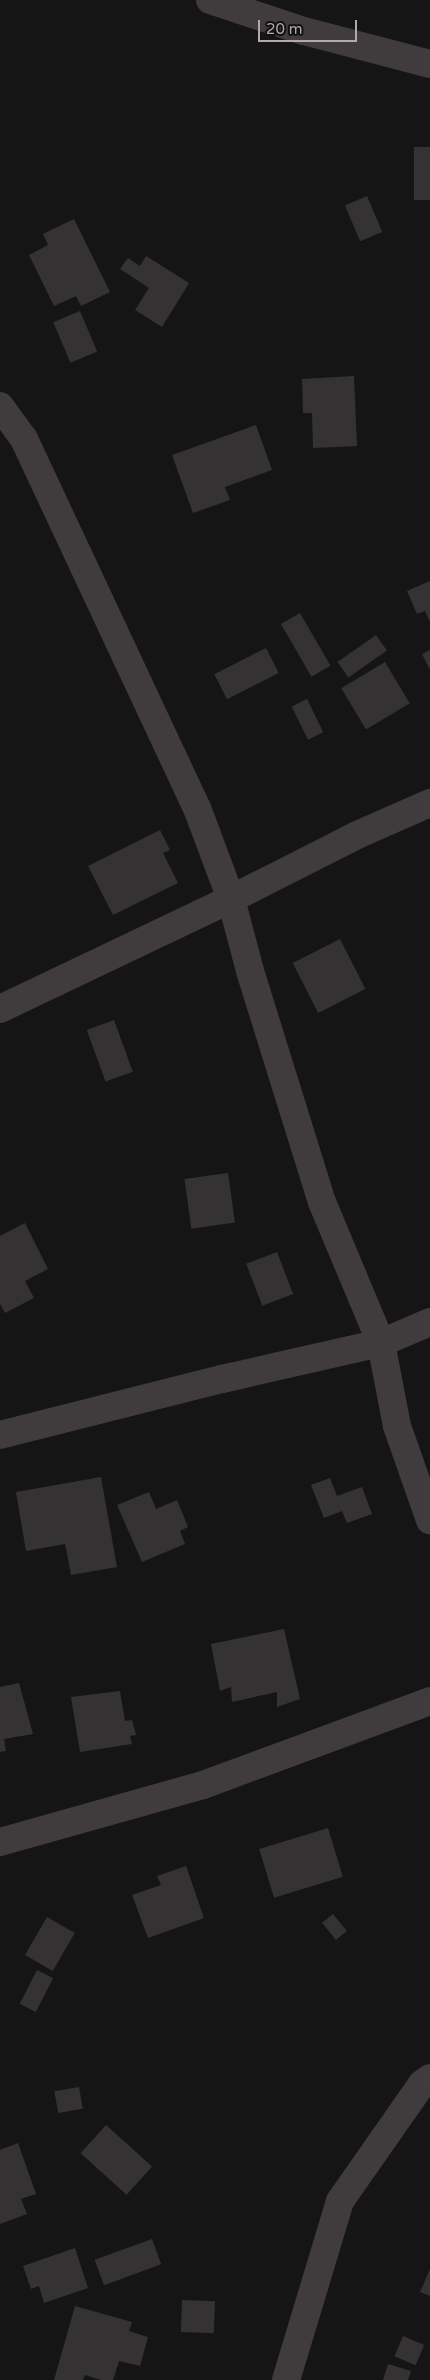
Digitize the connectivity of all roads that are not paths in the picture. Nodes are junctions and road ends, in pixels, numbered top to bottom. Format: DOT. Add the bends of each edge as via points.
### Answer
graph roads {
  1 [pos="210,0"];
  2 [pos="430,64"];
  3 [pos="0,406"];
  4 [pos="430,803"];
  5 [pos="231,899"];
  6 [pos="0,1009"];
  7 [pos="430,1322"];
  8 [pos="381,1343"];
  9 [pos="0,1435"];
  10 [pos="430,1520"];
  11 [pos="430,1701"];
  12 [pos="0,1842"];
  13 [pos="430,2078"];
  14 [pos="286,2380"];
  1 -- 2 [label="street" via="304,31"];
  3 -- 5 [label="street" via="24,439 198,808"];
  4 -- 5 [label="street" via="357,835"];
  5 -- 6 [label="street"];
  5 -- 8 [label="street" via="250,971 322,1202"];
  7 -- 8 [label="street"];
  8 -- 9 [label="street" via="222,1378"];
  8 -- 10 [label="street" via="397,1426"];
  11 -- 12 [label="street" via="203,1785"];
  13 -- 14 [label="street" via="422,2084 340,2201"];
}
